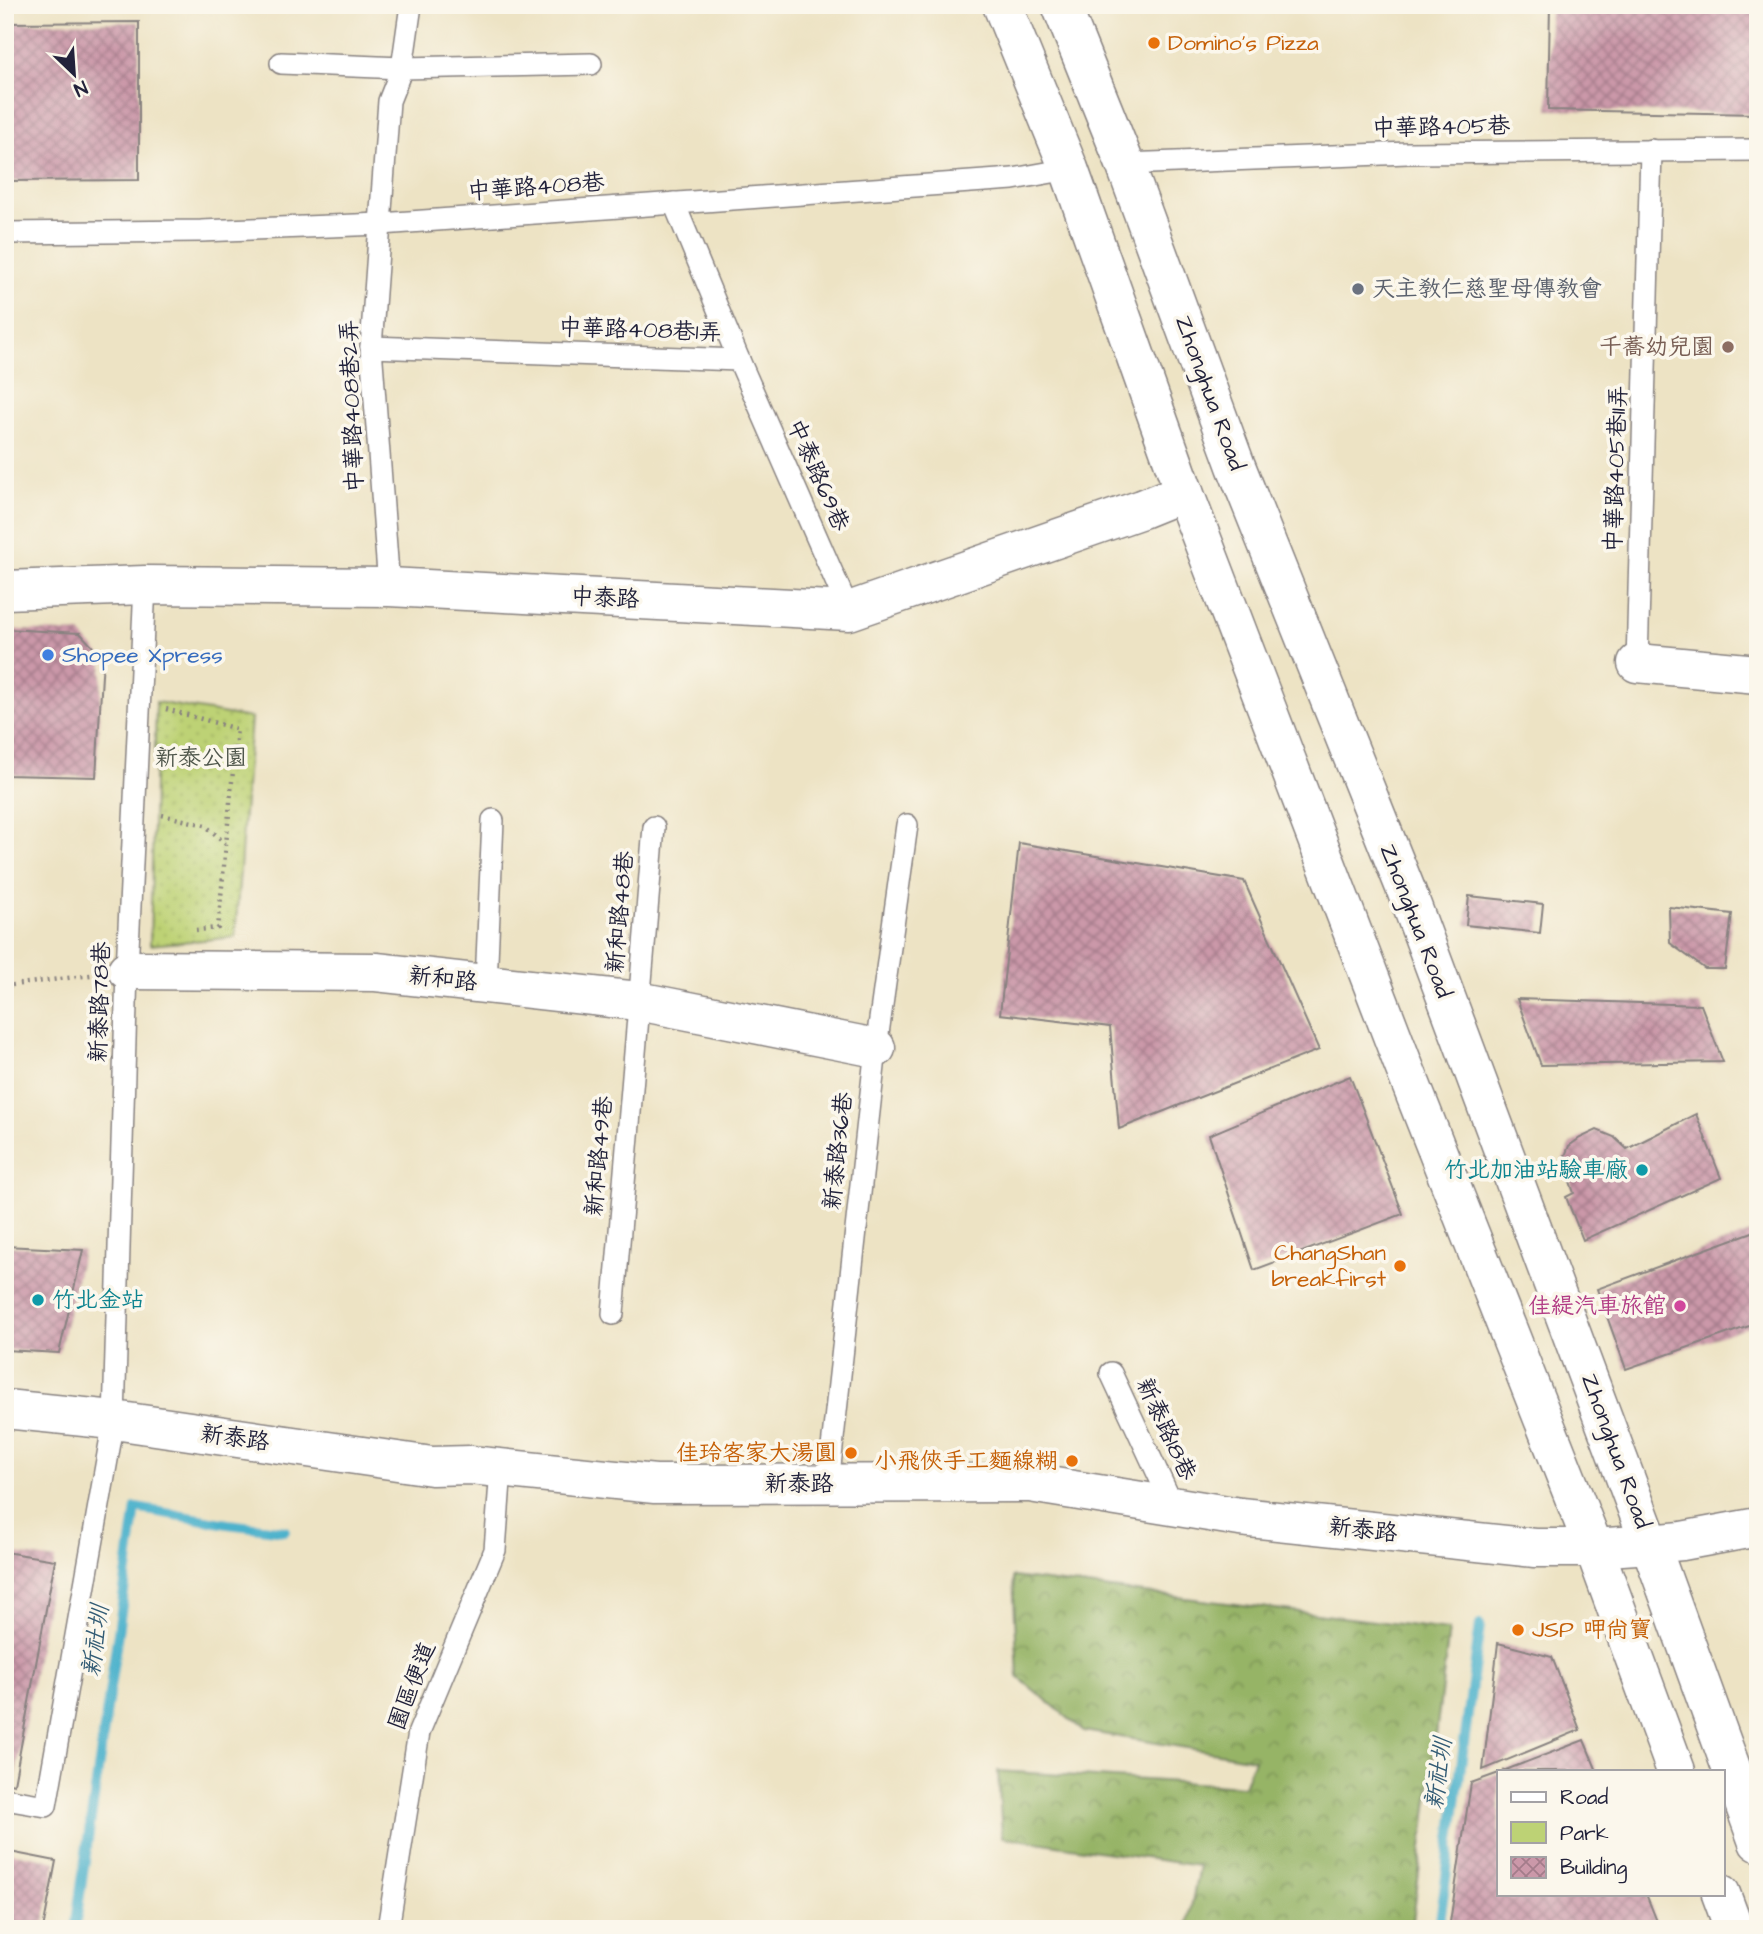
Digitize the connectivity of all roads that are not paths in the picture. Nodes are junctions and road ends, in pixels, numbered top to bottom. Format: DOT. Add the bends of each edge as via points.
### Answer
graph roads {
  1 [pos="411,5"];
  2 [pos="1002,5"];
  3 [pos="1061,5"];
  4 [pos="281,63"];
  5 [pos="591,64"];
  6 [pos="402,68"];
  7 [pos="1651,150"];
  8 [pos="1758,150"];
  9 [pos="1125,164"];
  10 [pos="1069,169"];
  11 [pos="674,203"];
  12 [pos="381,224"];
  13 [pos="5,233"];
  14 [pos="371,347"];
  15 [pos="739,360"];
  16 [pos="1184,492"];
  17 [pos="145,585"];
  18 [pos="389,587"];
  19 [pos="5,590"];
  20 [pos="849,611"];
  21 [pos="1637,663"];
  22 [pos="1758,674"];
  23 [pos="493,820"];
  24 [pos="907,825"];
  25 [pos="654,827"];
  26 [pos="127,971"];
  27 [pos="486,984"];
  28 [pos="638,1001"];
  29 [pos="876,1048"];
  30 [pos="613,1314"];
  31 [pos="1111,1373"];
  32 [pos="5,1409"];
  33 [pos="114,1420"];
  34 [pos="501,1468"];
  35 [pos="828,1484"];
  36 [pos="1173,1506"];
  37 [pos="1758,1527"];
  38 [pos="1650,1544"];
  39 [pos="1594,1548"];
  40 [pos="1676,1770"];
  41 [pos="5,1799"];
  42 [pos="1758,1842"];
  43 [pos="1722,1896"];
  44 [pos="388,1929"];
  45 [pos="1734,1929"];
  1 -- 6 [label="lane, 中華路408巷2弄"];
  2 -- 10 [label="main road"];
  3 -- 9 [label="main road, Zhonghua Road"];
  4 -- 6 [label="lane"];
  5 -- 6 [label="lane"];
  6 -- 12 [label="lane, 中華路408巷2弄" via="389,102"];
  7 -- 8 [label="lane, 中華路405巷"];
  7 -- 9 [label="lane, 中華路405巷"];
  7 -- 21 [label="lane, 中華路405巷11弄"];
  9 -- 38 [label="main road, Zhonghua Road" via="1236,466 1406,890"];
  10 -- 11 [label="lane, 中華路408巷" via="1013,179"];
  10 -- 16 [label="main road"];
  11 -- 12 [label="lane, 中華路408巷"];
  11 -- 15 [label="lane, 中華路408巷1弄"];
  12 -- 13 [label="lane, 中華路408巷"];
  12 -- 14 [label="lane, 中華路408巷2弄"];
  14 -- 15 [label="lane, 中華路408巷1弄"];
  14 -- 18 [label="lane, 中華路408巷2弄"];
  15 -- 20 [label="lane, 中泰路69巷"];
  16 -- 20 [label="main road, 中泰路"];
  16 -- 39 [label="main road"];
  17 -- 18 [label="main road, 中泰路"];
  17 -- 19 [label="main road, 中泰路"];
  17 -- 26 [label="lane, 新泰路78巷"];
  18 -- 20 [label="main road, 中泰路"];
  21 -- 22 [label="main road"];
  23 -- 27 [label="lane"];
  24 -- 29 [label="lane, 新泰路36巷"];
  25 -- 28 [label="lane, 新和路48巷"];
  26 -- 27 [label="main road, 新和路" via="376,972"];
  26 -- 33 [label="lane, 新泰路78巷"];
  27 -- 28 [label="main road, 新和路"];
  28 -- 29 [label="main road, 新和路"];
  28 -- 30 [label="lane, 新和路49巷"];
  29 -- 35 [label="lane, 新泰路36巷"];
  31 -- 36 [label="lane, 新泰路18巷"];
  32 -- 33 [label="main road, 新泰路"];
  33 -- 34 [label="main road, 新泰路" via="432,1466"];
  33 -- 41 [label="lane, 新泰路78巷" via="46,1806"];
  34 -- 35 [label="main road, 新泰路" via="655,1484"];
  34 -- 44 [label="lane, 園區便道" via="495,1550 419,1732"];
  35 -- 36 [label="main road, 新泰路" via="1030,1483"];
  36 -- 39 [label="main road, 新泰路" via="1535,1548"];
  37 -- 38 [label="main road, 新泰路"];
  38 -- 39 [label="main road, 新泰路"];
  38 -- 42 [label="main road, Zhonghua Road"];
  39 -- 40 [label="main road"];
  43 -- 45 [label="main road"];
}
